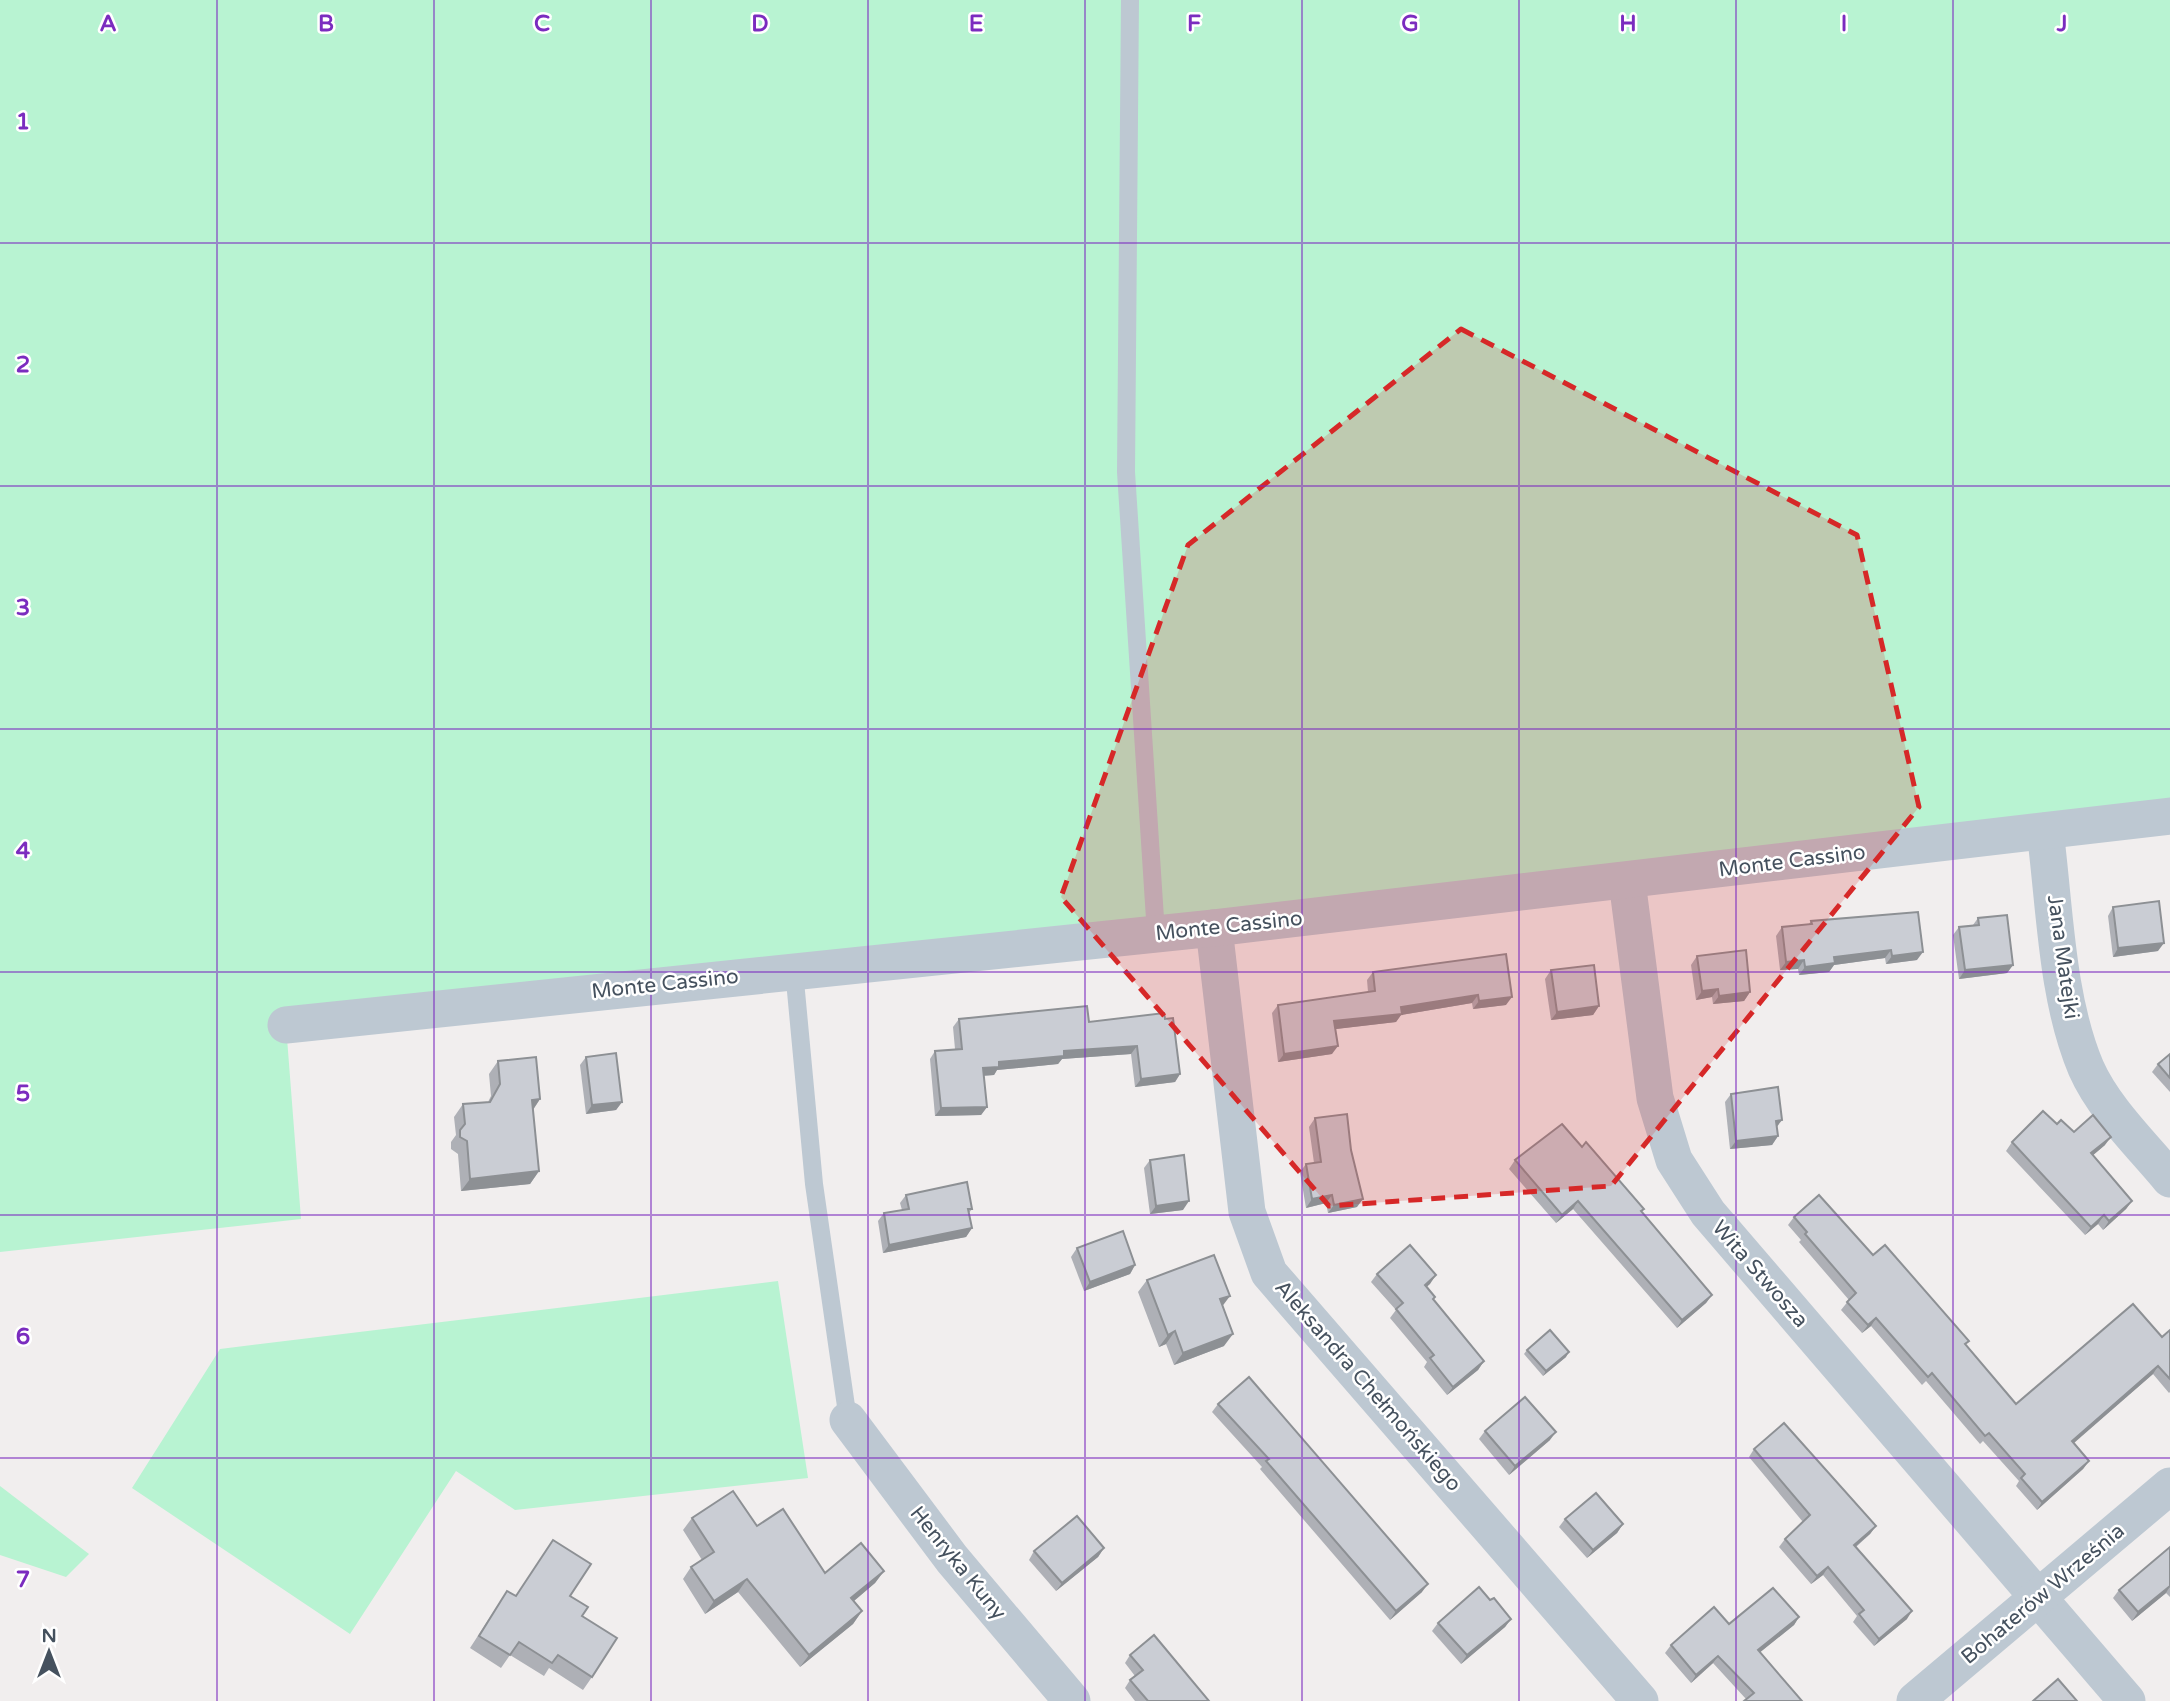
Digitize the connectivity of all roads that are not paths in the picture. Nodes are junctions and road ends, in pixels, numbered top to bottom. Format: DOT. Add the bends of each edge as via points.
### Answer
graph roads {
  1 [pos="1130,0"];
  2 [pos="2170,816"];
  3 [pos="2045,831"];
  4 [pos="1628,881"];
  5 [pos="1214,928"];
  6 [pos="1156,934"];
  7 [pos="793,970"];
  8 [pos="286,1025"];
  9 [pos="2170,1179"];
  10 [pos="848,1420"];
  11 [pos="2170,1486"];
  12 [pos="2039,1599"];
  13 [pos="1072,1701"];
  14 [pos="1640,1701"];
  15 [pos="1915,1701"];
  16 [pos="2127,1701"];
  1 -- 6 [label="lane" via="1126,472"];
  2 -- 3 [label="street, Monte Cassino"];
  3 -- 4 [label="street, Monte Cassino"];
  3 -- 9 [label="street, Jana Matejki" via="2067,1009 2087,1069 2119,1118"];
  4 -- 5 [label="street, Monte Cassino"];
  4 -- 12 [label="street, Wita Stwosza" via="1656,1098 1674,1160 1708,1213"];
  5 -- 6 [label="street, Monte Cassino"];
  5 -- 14 [label="street, Aleksandra Chełmońskiego" via="1247,1212 1269,1273"];
  6 -- 7 [label="street, Monte Cassino"];
  7 -- 8 [label="street, Monte Cassino"];
  7 -- 10 [label="lane" via="814,1184"];
  10 -- 13 [label="street, Henryka Kuny" via="952,1559"];
  11 -- 12 [label="street, Bohaterów Września"];
  12 -- 15 [label="street, Bohaterów Września"];
  12 -- 16 [label="street, Wita Stwosza"];
}
